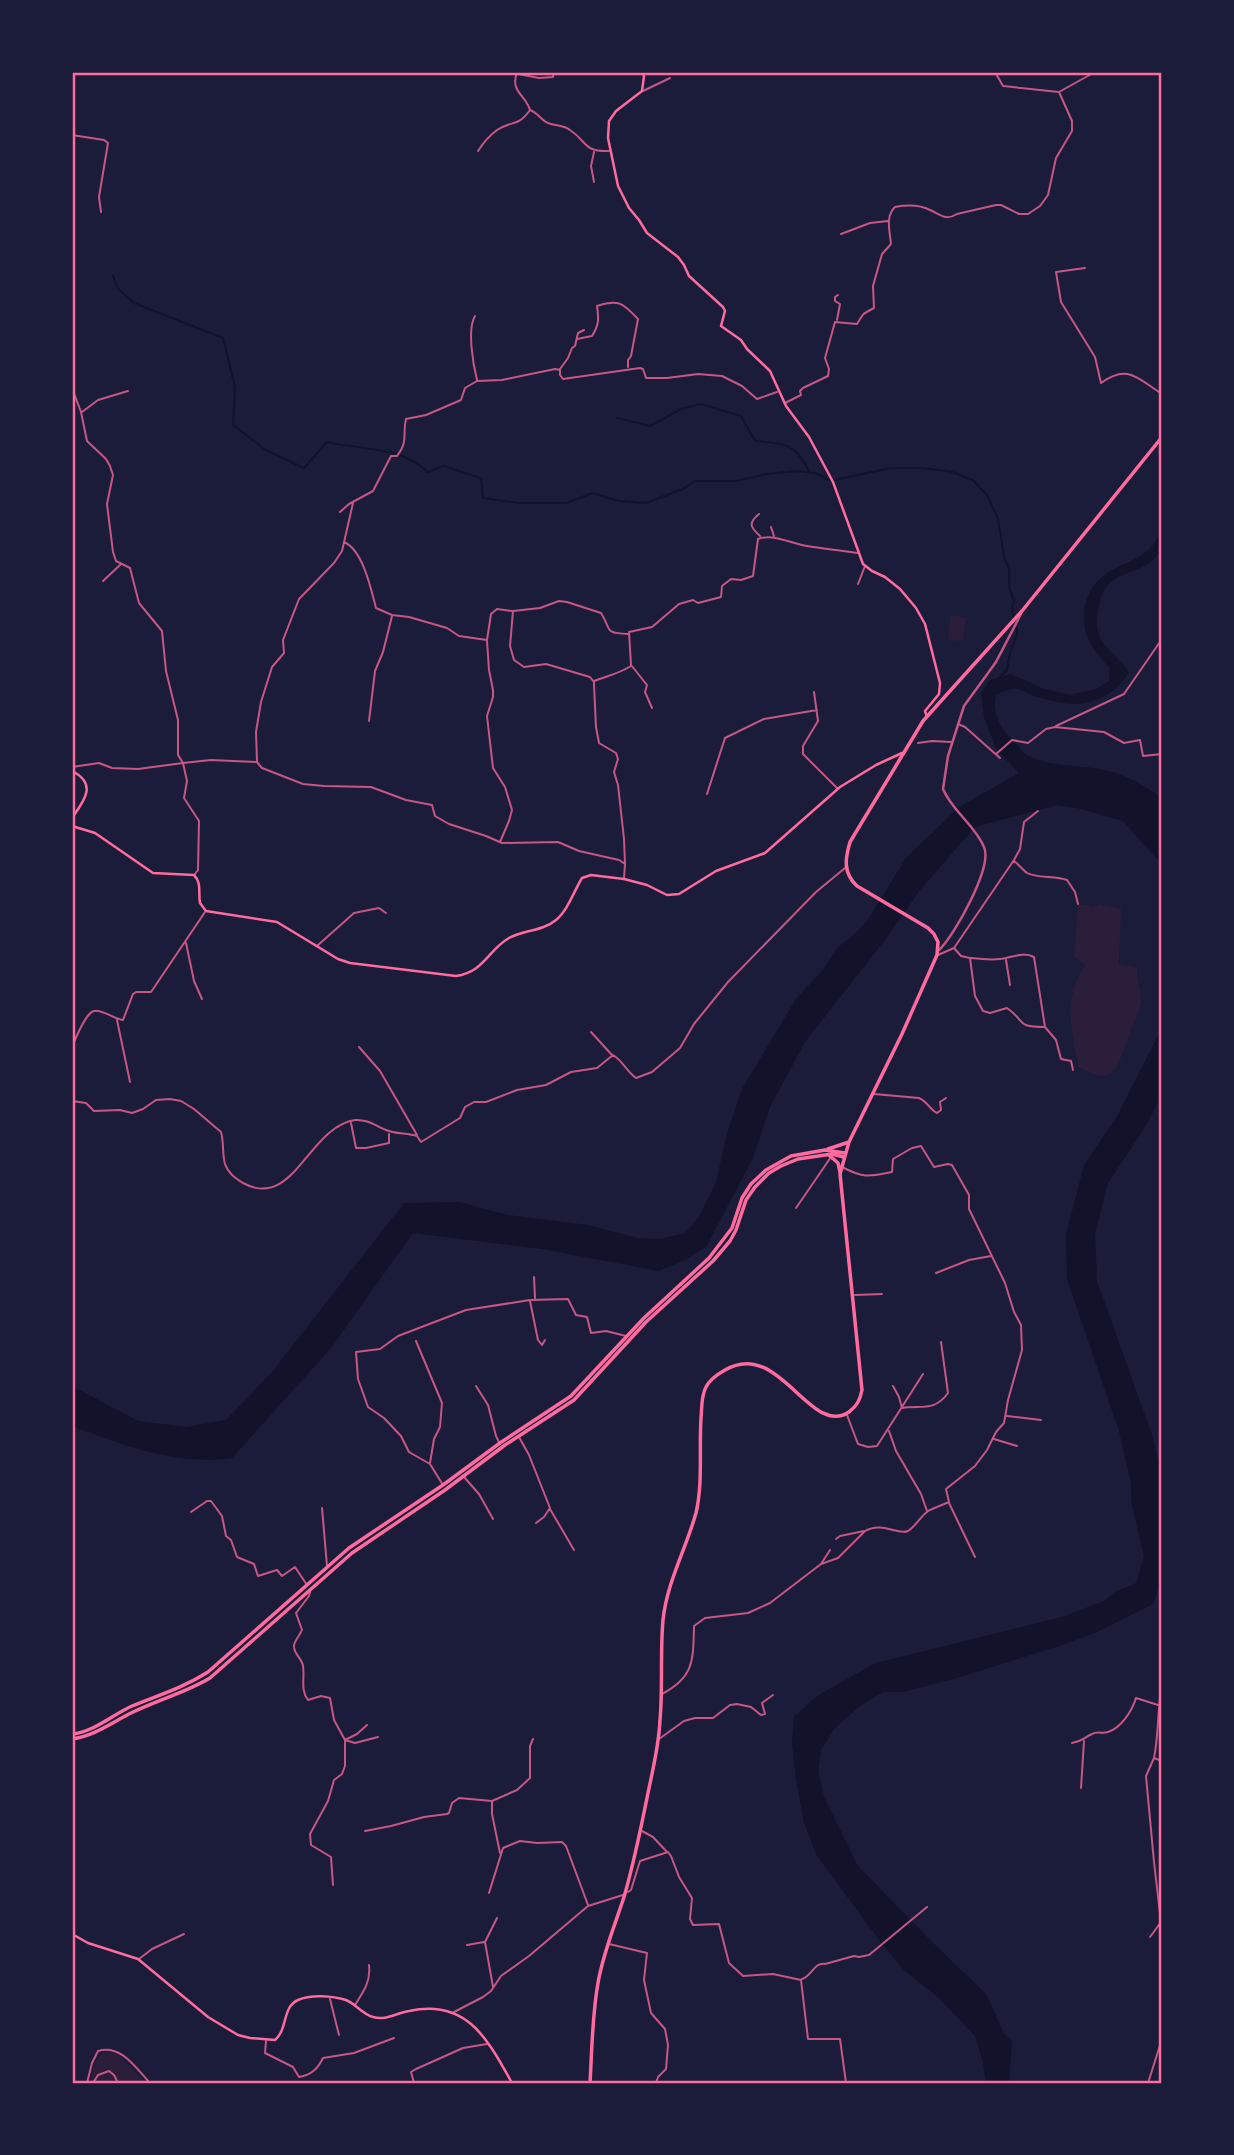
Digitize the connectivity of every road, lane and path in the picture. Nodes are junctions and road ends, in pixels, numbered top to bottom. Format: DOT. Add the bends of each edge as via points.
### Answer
graph roads {
  1 [pos="554,72"];
  2 [pos="642,72"];
  3 [pos="995,72"];
  4 [pos="1095,72"];
  5 [pos="517,73"];
  6 [pos="670,78"];
  7 [pos="642,91"];
  8 [pos="1059,92"];
  9 [pos="530,110"];
  10 [pos="72,135"];
  11 [pos="478,151"];
  12 [pos="595,151"];
  13 [pos="610,151"];
  14 [pos="594,182"];
  15 [pos="101,212"];
  16 [pos="889,220"];
  17 [pos="841,234"];
  18 [pos="1085,268"];
  19 [pos="838,295"];
  20 [pos="475,316"];
  21 [pos="837,321"];
  22 [pos="584,330"];
  23 [pos="577,339"];
  24 [pos="629,369"];
  25 [pos="560,370"];
  26 [pos="477,381"];
  27 [pos="72,388"];
  28 [pos="128,391"];
  29 [pos="778,392"];
  30 [pos="1162,394"];
  31 [pos="784,404"];
  32 [pos="81,412"];
  33 [pos="1162,437"];
  34 [pos="353,503"];
  35 [pos="340,512"];
  36 [pos="759,513"];
  37 [pos="771,527"];
  38 [pos="760,537"];
  39 [pos="774,537"];
  40 [pos="344,542"];
  41 [pos="858,553"];
  42 [pos="121,565"];
  43 [pos="865,565"];
  44 [pos="103,581"];
  45 [pos="858,584"];
  46 [pos="513,611"];
  47 [pos="1022,611"];
  48 [pos="392,615"];
  49 [pos="629,634"];
  50 [pos="487,639"];
  51 [pos="1162,639"];
  52 [pos="631,665"];
  53 [pos="594,682"];
  54 [pos="814,692"];
  55 [pos="652,708"];
  56 [pos="817,710"];
  57 [pos="926,716"];
  58 [pos="369,721"];
  59 [pos="957,723"];
  60 [pos="1055,727"];
  61 [pos="918,743"];
  62 [pos="952,743"];
  63 [pos="901,754"];
  64 [pos="996,754"];
  65 [pos="1162,754"];
  66 [pos="1000,758"];
  67 [pos="257,762"];
  68 [pos="183,763"];
  69 [pos="72,769"];
  70 [pos="838,789"];
  71 [pos="707,794"];
  72 [pos="1038,811"];
  73 [pos="72,818"];
  74 [pos="72,826"];
  75 [pos="500,842"];
  76 [pos="1014,860"];
  77 [pos="625,864"];
  78 [pos="846,867"];
  79 [pos="194,874"];
  80 [pos="624,879"];
  81 [pos="1078,904"];
  82 [pos="206,911"];
  83 [pos="386,913"];
  84 [pos="185,942"];
  85 [pos="316,947"];
  86 [pos="954,948"];
  87 [pos="938,953"];
  88 [pos="970,958"];
  89 [pos="1006,958"];
  90 [pos="1010,985"];
  91 [pos="202,999"];
  92 [pos="117,1019"];
  93 [pos="1045,1027"];
  94 [pos="591,1032"];
  95 [pos="72,1046"];
  96 [pos="359,1047"];
  97 [pos="613,1055"];
  98 [pos="1073,1070"];
  99 [pos="130,1082"];
  100 [pos="873,1094"];
  101 [pos="946,1098"];
  102 [pos="72,1101"];
  103 [pos="351,1122"];
  104 [pos="390,1132"];
  105 [pos="417,1136"];
  106 [pos="849,1142"];
  107 [pos="827,1154"];
  108 [pos="845,1155"];
  109 [pos="841,1167"];
  110 [pos="840,1174"];
  111 [pos="796,1208"];
  112 [pos="992,1256"];
  113 [pos="936,1273"];
  114 [pos="534,1277"];
  115 [pos="882,1294"];
  116 [pos="853,1296"];
  117 [pos="535,1299"];
  118 [pos="530,1300"];
  119 [pos="627,1336"];
  120 [pos="545,1340"];
  121 [pos="416,1341"];
  122 [pos="941,1342"];
  123 [pos="923,1374"];
  124 [pos="477,1386"];
  125 [pos="893,1386"];
  126 [pos="902,1408"];
  127 [pos="846,1414"];
  128 [pos="1006,1416"];
  129 [pos="1041,1420"];
  130 [pos="888,1430"];
  131 [pos="518,1437"];
  132 [pos="993,1438"];
  133 [pos="500,1443"];
  134 [pos="1017,1446"];
  135 [pos="430,1464"];
  136 [pos="463,1476"];
  137 [pos="443,1485"];
  138 [pos="949,1502"];
  139 [pos="322,1508"];
  140 [pos="550,1508"];
  141 [pos="191,1512"];
  142 [pos="927,1512"];
  143 [pos="493,1519"];
  144 [pos="536,1523"];
  145 [pos="865,1531"];
  146 [pos="836,1539"];
  147 [pos="574,1550"];
  148 [pos="830,1550"];
  149 [pos="975,1557"];
  150 [pos="821,1564"];
  151 [pos="327,1567"];
  152 [pos="308,1586"];
  153 [pos="310,1591"];
  154 [pos="1162,1687"];
  155 [pos="661,1694"];
  156 [pos="773,1695"];
  157 [pos="1158,1705"];
  158 [pos="367,1725"];
  159 [pos="72,1736"];
  160 [pos="378,1737"];
  161 [pos="533,1739"];
  162 [pos="345,1740"];
  163 [pos="659,1740"];
  164 [pos="1085,1740"];
  165 [pos="1072,1743"];
  166 [pos="1154,1758"];
  167 [pos="1162,1761"];
  168 [pos="1081,1788"];
  169 [pos="492,1801"];
  170 [pos="640,1830"];
  171 [pos="365,1831"];
  172 [pos="668,1852"];
  173 [pos="500,1853"];
  174 [pos="333,1885"];
  175 [pos="489,1894"];
  176 [pos="624,1895"];
  177 [pos="588,1906"];
  178 [pos="927,1907"];
  179 [pos="497,1918"];
  180 [pos="1162,1922"];
  181 [pos="72,1934"];
  182 [pos="184,1934"];
  183 [pos="1150,1937"];
  184 [pos="485,1942"];
  185 [pos="608,1944"];
  186 [pos="467,1945"];
  187 [pos="138,1959"];
  188 [pos="369,1965"];
  189 [pos="801,1980"];
  190 [pos="493,1988"];
  191 [pos="330,1998"];
  192 [pos="354,2006"];
  193 [pos="454,2012"];
  194 [pos="339,2035"];
  195 [pos="394,2038"];
  196 [pos="266,2039"];
  197 [pos="1162,2039"];
  198 [pos="489,2043"];
  199 [pos="87,2083"];
  200 [pos="93,2083"];
  201 [pos="118,2083"];
  202 [pos="150,2083"];
  203 [pos="414,2083"];
  204 [pos="513,2083"];
  205 [pos="590,2083"];
  206 [pos="656,2083"];
  207 [pos="846,2083"];
  208 [pos="1148,2083"];
  1 -- 5 [label="street" via="553,77 540,78"];
  2 -- 7 [label="main road"];
  3 -- 8 [label="street" via="1003,86"];
  4 -- 8 [label="street"];
  5 -- 9 [label="street" via="517,89"];
  6 -- 7 [label="street"];
  7 -- 13 [label="main road" via="609,121"];
  8 -- 16 [label="street" via="1072,131 1056,158 1048,195 1040,206 1023,215 996,205 945,218 927,209 900,206 891,211"];
  9 -- 11 [label="street" via="522,121 484,141"];
  9 -- 12 [label="street" via="544,121 569,129"];
  10 -- 15 [label="street" via="108,143 99,197"];
  12 -- 13 [label="street"];
  12 -- 14 [label="street" via="591,166"];
  13 -- 29 [label="main road" via="618,186 646,233 678,257 689,276 723,307 721,326 770,371"];
  16 -- 17 [label="street"];
  16 -- 21 [label="street" via="891,244 873,286 874,308 865,311 857,324"];
  18 -- 30 [label="street" via="1056,272 1061,302 1095,357 1101,383 1124,373"];
  19 -- 21 [label="street"];
  20 -- 26 [label="street" via="472,362"];
  21 -- 31 [label="street" via="825,358 828,376"];
  22 -- 23 [label="street"];
  23 -- 24 [label="street" via="596,329 597,306 616,301 626,306 638,319"];
  23 -- 25 [label="street"];
  24 -- 25 [label="street" via="564,379"];
  24 -- 29 [label="street" via="642,368 646,378 722,376 757,399"];
  25 -- 26 [label="street"];
  26 -- 34 [label="street" via="466,388 461,400 406,419 406,441 398,456 391,456 373,491"];
  27 -- 32 [label="street"];
  28 -- 32 [label="street" via="98,400"];
  29 -- 31 [label="main road"];
  31 -- 41 [label="main road" via="834,482"];
  32 -- 42 [label="street" via="87,441 110,466 109,528 113,552"];
  33 -- 47 [label="highway"];
  34 -- 35 [label="street"];
  34 -- 40 [label="street"];
  36 -- 38 [label="street" via="750,526"];
  37 -- 39 [label="street"];
  38 -- 39 [label="street"];
  38 -- 49 [label="street" via="753,576 731,579 722,586 721,597 684,602 652,627"];
  39 -- 41 [label="street"];
  40 -- 48 [label="street" via="359,555 376,608"];
  40 -- 67 [label="street" via="334,563 295,606 283,640 284,653 272,667 261,702"];
  41 -- 43 [label="main road"];
  42 -- 44 [label="street"];
  42 -- 68 [label="street" via="130,568 139,603 162,631 178,720 178,755"];
  43 -- 45 [label="street"];
  43 -- 57 [label="main road" via="900,589 925,624 940,683"];
  46 -- 49 [label="street" via="567,601 601,613 613,634"];
  46 -- 50 [label="street" via="491,614"];
  46 -- 53 [label="street" via="510,646 514,660 524,667 546,664 565,668"];
  47 -- 57 [label="highway"];
  47 -- 59 [label="street"];
  48 -- 50 [label="street" via="447,628 459,636"];
  48 -- 58 [label="street" via="375,671"];
  49 -- 52 [label="street"];
  50 -- 75 [label="street" via="493,690 487,716 493,768 512,810"];
  51 -- 60 [label="street" via="1124,695"];
  52 -- 53 [label="street"];
  52 -- 55 [label="street" via="648,685 645,692"];
  53 -- 77 [label="street" via="599,743 618,759 614,772"];
  54 -- 56 [label="street"];
  56 -- 70 [label="street" via="818,721 803,754"];
  56 -- 71 [label="street" via="764,719 728,735"];
  57 -- 63 [label="highway"];
  59 -- 62 [label="street"];
  59 -- 64 [label="street"];
  60 -- 64 [label="street" via="1028,743 1012,740"];
  60 -- 65 [label="street" via="1104,732 1124,743 1140,740 1143,756"];
  61 -- 62 [label="street"];
  62 -- 87 [label="street" via="945,794 985,848 986,863 968,905"];
  63 -- 70 [label="main road"];
  63 -- 78 [label="highway" via="853,835"];
  64 -- 66 [label="street"];
  67 -- 68 [label="street"];
  67 -- 75 [label="street" via="261,768 303,784 371,787 427,803 435,816"];
  68 -- 69 [label="street" via="138,769 99,763"];
  68 -- 79 [label="street" via="184,798 200,821 198,870"];
  69 -- 73 [label="main road" via="87,786 83,803"];
  70 -- 80 [label="main road" via="765,853 716,871 679,894 667,895"];
  72 -- 76 [label="street" via="1024,822"];
  74 -- 79 [label="main road" via="96,833 153,873"];
  75 -- 77 [label="street" via="558,842"];
  76 -- 81 [label="street" via="1028,873 1067,880"];
  76 -- 86 [label="street"];
  77 -- 80 [label="street"];
  78 -- 87 [label="highway" via="851,881 934,934"];
  78 -- 97 [label="street" via="728,982 664,1063 636,1078"];
  79 -- 82 [label="main road"];
  80 -- 85 [label="main road" via="582,878 554,922 508,939 481,966 465,974 363,965"];
  82 -- 84 [label="street"];
  82 -- 85 [label="main road" via="276,922"];
  83 -- 85 [label="street" via="379,908 354,913"];
  84 -- 91 [label="street"];
  84 -- 92 [label="street" via="151,992 132,994 125,1017"];
  86 -- 87 [label="street"];
  86 -- 88 [label="street"];
  87 -- 100 [label="highway"];
  88 -- 89 [label="street"];
  88 -- 93 [label="street" via="976,1001 986,1014 1007,1008 1020,1023"];
  89 -- 90 [label="street"];
  89 -- 93 [label="street" via="1034,957"];
  92 -- 95 [label="street" via="90,1012"];
  92 -- 99 [label="street"];
  93 -- 98 [label="street" via="1056,1040 1061,1059 1071,1061"];
  94 -- 97 [label="street"];
  96 -- 105 [label="street" via="380,1071"];
  97 -- 105 [label="street" via="597,1068 474,1102 447,1128 421,1142"];
  100 -- 101 [label="street" via="919,1098 937,1113"];
  100 -- 106 [label="highway"];
  102 -- 103 [label="street" via="86,1103 94,1111 132,1113 156,1100 181,1101 221,1132 231,1175 257,1189 292,1177 328,1133"];
  103 -- 104 [label="street" via="367,1122"];
  103 -- 104 [label="street" via="356,1148 389,1143"];
  104 -- 105 [label="street"];
  106 -- 107 [label="highway"];
  106 -- 108 [label="highway"];
  107 -- 108 [label="highway"];
  107 -- 110 [label="highway" via="838,1163"];
  107 -- 111 [label="street"];
  107 -- 119 [label="highway" via="791,1156 751,1184 726,1238"];
  107 -- 131 [label="highway" via="792,1160 769,1173 746,1200 736,1230 713,1261 646,1322 574,1400"];
  108 -- 109 [label="highway"];
  109 -- 110 [label="highway"];
  109 -- 112 [label="street" via="867,1177 891,1172 893,1159 921,1146 934,1167 952,1165"];
  110 -- 116 [label="highway"];
  112 -- 113 [label="street"];
  112 -- 128 [label="street" via="1021,1325 1022,1350"];
  114 -- 117 [label="street"];
  115 -- 116 [label="street"];
  116 -- 127 [label="highway" via="862,1390 856,1407"];
  117 -- 118 [label="street"];
  117 -- 119 [label="street" via="568,1298 576,1315 587,1317 591,1333"];
  118 -- 120 [label="street" via="538,1340 542,1345"];
  118 -- 135 [label="street" via="466,1310 398,1336 380,1349 356,1352 358,1379 368,1407 401,1436 409,1452"];
  119 -- 133 [label="highway" via="571,1396"];
  121 -- 135 [label="street" via="442,1403"];
  122 -- 126 [label="street" via="948,1393 933,1407"];
  123 -- 126 [label="street"];
  124 -- 133 [label="street"];
  125 -- 126 [label="street"];
  126 -- 130 [label="street"];
  127 -- 130 [label="street" via="858,1444 877,1446"];
  127 -- 155 [label="highway" via="821,1412 775,1372 756,1365 731,1366 705,1388 696,1513 667,1597"];
  128 -- 129 [label="street"];
  128 -- 132 [label="street"];
  130 -- 142 [label="street"];
  131 -- 136 [label="highway"];
  131 -- 140 [label="street"];
  132 -- 134 [label="street"];
  132 -- 138 [label="street" via="975,1466 946,1489"];
  133 -- 137 [label="highway"];
  135 -- 137 [label="street"];
  136 -- 143 [label="street"];
  136 -- 153 [label="highway" via="352,1553"];
  137 -- 151 [label="highway"];
  138 -- 142 [label="street"];
  138 -- 149 [label="street"];
  139 -- 151 [label="street"];
  140 -- 144 [label="street"];
  140 -- 147 [label="street"];
  141 -- 152 [label="street" via="211,1501 222,1516 237,1557 254,1564 258,1576 277,1570 282,1576 295,1567"];
  142 -- 145 [label="street" via="906,1532 889,1527"];
  145 -- 146 [label="street"];
  145 -- 150 [label="street" via="838,1558"];
  148 -- 150 [label="street"];
  150 -- 155 [label="street" via="770,1603 748,1613 705,1618 694,1626 693,1664"];
  151 -- 152 [label="highway"];
  152 -- 159 [label="highway" via="188,1685"];
  153 -- 159 [label="highway" via="210,1678 93,1734"];
  153 -- 162 [label="street" via="296,1613 302,1630 294,1647 302,1660 304,1696 308,1700 330,1698 334,1720"];
  154 -- 157 [label="street"];
  155 -- 163 [label="highway"];
  156 -- 163 [label="street" via="762,1703 765,1714 730,1705 713,1718 684,1721"];
  157 -- 164 [label="street" via="1136,1698 1113,1730 1093,1733"];
  157 -- 166 [label="street"];
  158 -- 162 [label="street"];
  160 -- 162 [label="street" via="355,1743"];
  161 -- 169 [label="street" via="530,1778 517,1790"];
  162 -- 174 [label="street" via="345,1766 310,1835 311,1845 331,1857"];
  163 -- 170 [label="highway"];
  164 -- 165 [label="street"];
  164 -- 168 [label="street"];
  166 -- 167 [label="street"];
  166 -- 180 [label="street" via="1146,1776"];
  169 -- 171 [label="street" via="458,1798 449,1813 440,1817"];
  169 -- 173 [label="street"];
  170 -- 172 [label="street"];
  170 -- 176 [label="highway"];
  172 -- 176 [label="street" via="640,1861 631,1890"];
  172 -- 189 [label="street" via="692,1898 693,1925 719,1924 729,1963 743,1976 772,1974"];
  173 -- 175 [label="street"];
  173 -- 177 [label="street" via="520,1841 562,1842"];
  176 -- 177 [label="street"];
  176 -- 185 [label="highway"];
  177 -- 190 [label="street" via="501,1976"];
  178 -- 189 [label="street" via="869,1955 821,1963"];
  179 -- 184 [label="street"];
  180 -- 183 [label="street"];
  181 -- 187 [label="main road"];
  182 -- 187 [label="street"];
  184 -- 186 [label="street"];
  184 -- 190 [label="street"];
  185 -- 205 [label="highway" via="598,1984"];
  185 -- 206 [label="street" via="647,1953 644,1980 651,2013 665,2029 668,2045 666,2069"];
  187 -- 196 [label="main road" via="208,2017 238,2035"];
  188 -- 192 [label="street" via="368,1983"];
  189 -- 207 [label="street" via="808,2039 840,2039"];
  190 -- 193 [label="street"];
  191 -- 192 [label="main road"];
  191 -- 194 [label="street"];
  191 -- 196 [label="main road" via="297,2000 290,2006 279,2036"];
  192 -- 193 [label="main road" via="382,2020 418,2009"];
  193 -- 198 [label="main road" via="470,2021"];
  195 -- 196 [label="street" via="354,2053 323,2058 318,2068 299,2077 293,2067 265,2053"];
  197 -- 208 [label="street"];
  198 -- 203 [label="street" via="463,2048 416,2069 411,2072"];
  198 -- 204 [label="main road"];
  199 -- 202 [label="street" via="98,2051 107,2048 117,2051"];
  200 -- 201 [label="street" via="109,2071"];
}
